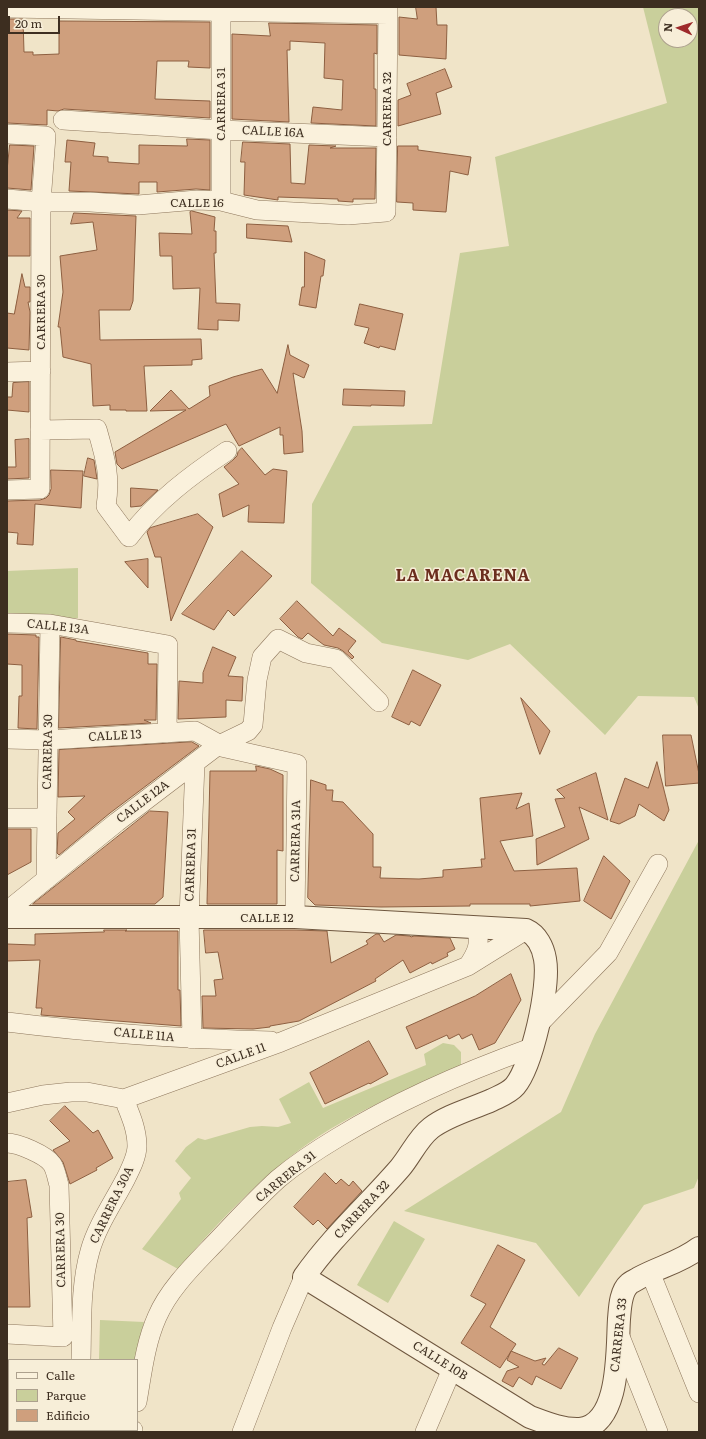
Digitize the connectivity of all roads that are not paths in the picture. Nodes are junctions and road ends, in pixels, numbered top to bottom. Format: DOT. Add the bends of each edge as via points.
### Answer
graph roads {
  1 [pos="7,8"];
  2 [pos="42,8"];
  3 [pos="221,9"];
  4 [pos="295,10"];
  5 [pos="388,10"];
  6 [pos="63,120"];
  7 [pos="221,130"];
  8 [pos="7,134"];
  9 [pos="388,137"];
  10 [pos="7,199"];
  11 [pos="221,201"];
  12 [pos="41,202"];
  13 [pos="386,212"];
  14 [pos="41,371"];
  15 [pos="7,372"];
  16 [pos="40,430"];
  17 [pos="227,451"];
  18 [pos="7,490"];
  19 [pos="7,623"];
  20 [pos="50,624"];
  21 [pos="379,702"];
  22 [pos="167,733"];
  23 [pos="7,739"];
  24 [pos="48,740"];
  25 [pos="217,746"];
  26 [pos="195,763"];
  27 [pos="7,818"];
  28 [pos="47,818"];
  29 [pos="658,864"];
  30 [pos="46,880"];
  31 [pos="7,911"];
  32 [pos="7,918"];
  33 [pos="189,918"];
  34 [pos="295,918"];
  35 [pos="476,927"];
  36 [pos="526,930"];
  37 [pos="468,966"];
  38 [pos="7,1022"];
  39 [pos="535,1036"];
  40 [pos="192,1039"];
  41 [pos="281,1042"];
  42 [pos="124,1099"];
  43 [pos="7,1103"];
  44 [pos="7,1143"];
  45 [pos="699,1248"];
  46 [pos="650,1272"];
  47 [pos="304,1277"];
  48 [pos="618,1333"];
  49 [pos="7,1334"];
  50 [pos="81,1359"];
  51 [pos="452,1369"];
  52 [pos="699,1393"];
  53 [pos="138,1397"];
  54 [pos="582,1429"];
  55 [pos="242,1432"];
  56 [pos="425,1432"];
  57 [pos="658,1432"];
  1 -- 2 [label="street"];
  2 -- 3 [label="street"];
  3 -- 4 [label="street"];
  3 -- 7 [label="street, CARRERA 31"];
  4 -- 5 [label="street"];
  5 -- 9 [label="street, CARRERA 32"];
  6 -- 7 [label="street, CALLE 16A"];
  7 -- 9 [label="street, CALLE 16A"];
  7 -- 11 [label="street, CARRERA 31"];
  8 -- 12 [label="street, CARRERA 30" via="46,136"];
  9 -- 13 [label="street, CARRERA 32"];
  10 -- 12 [label="street, CALLE 16"];
  11 -- 12 [label="street, CALLE 16" via="197,200 138,205"];
  11 -- 13 [label="street, CALLE 16" via="257,210 348,215"];
  12 -- 14 [label="street, CARRERA 30"];
  14 -- 15 [label="street"];
  14 -- 16 [label="street, CARRERA 30"];
  16 -- 17 [label="street" via="97,429 107,464 106,506 129,537 142,519 195,473"];
  16 -- 18 [label="street, CARRERA 30" via="40,489"];
  19 -- 20 [label="street, CALLE 13A"];
  20 -- 22 [label="street, CALLE 13A" via="168,645"];
  20 -- 24 [label="street, CARRERA 30"];
  21 -- 25 [label="street" via="336,659 306,652 278,639 262,657 257,680 254,725 248,732"];
  22 -- 24 [label="street, CALLE 13"];
  22 -- 25 [label="street, CALLE 13" via="195,731"];
  23 -- 24 [label="street, CALLE 13"];
  24 -- 28 [label="street, CARRERA 30"];
  25 -- 26 [label="street, CALLE 12A"];
  25 -- 34 [label="street, CARRERA 31A" via="297,764"];
  26 -- 30 [label="street, CALLE 12A"];
  26 -- 33 [label="street, CARRERA 31"];
  27 -- 28 [label="street"];
  28 -- 30 [label="street, CARRERA 30"];
  29 -- 39 [label="street" via="608,953"];
  30 -- 31 [label="street, CALLE 12A"];
  32 -- 33 [label="street, CALLE 12"];
  33 -- 34 [label="street, CALLE 12"];
  33 -- 40 [label="street, CARRERA 31"];
  34 -- 35 [label="street, CALLE 12"];
  35 -- 36 [label="street, CALLE 12"];
  35 -- 37 [label="street" via="479,940 477,952"];
  36 -- 37 [label="street, CALLE 11"];
  36 -- 39 [label="street" via="533,933 545,959 544,998"];
  37 -- 41 [label="street, CALLE 11"];
  38 -- 40 [label="street, CALLE 11A"];
  39 -- 47 [label="street, CARRERA 32" via="521,1078 514,1088 506,1094 446,1118 430,1128 401,1166 336,1237"];
  39 -- 53 [label="street, CARRERA 31" via="477,1068 368,1119 318,1150 279,1179 241,1215 168,1297 157,1316 148,1344"];
  40 -- 41 [label="street, CALLE 11A"];
  41 -- 42 [label="street, CALLE 11"];
  42 -- 43 [label="street" via="87,1092 71,1092"];
  42 -- 50 [label="street, CARRERA 30A" via="134,1125 137,1148 90,1251 84,1290"];
  44 -- 49 [label="street, CARRERA 30" via="34,1151 52,1164 59,1185 63,1337"];
  45 -- 46 [label="street, CARRERA 33"];
  46 -- 48 [label="street, CARRERA 33" via="628,1284 623,1295"];
  46 -- 52 [label="street"];
  47 -- 51 [label="street, CALLE 10B"];
  47 -- 55 [label="street, CARRERA 32"];
  48 -- 54 [label="street, CARRERA 33" via="616,1370 606,1411 594,1423"];
  48 -- 57 [label="street"];
  51 -- 54 [label="street, CALLE 10B" via="530,1417 547,1424"];
  51 -- 56 [label="street"];
}
